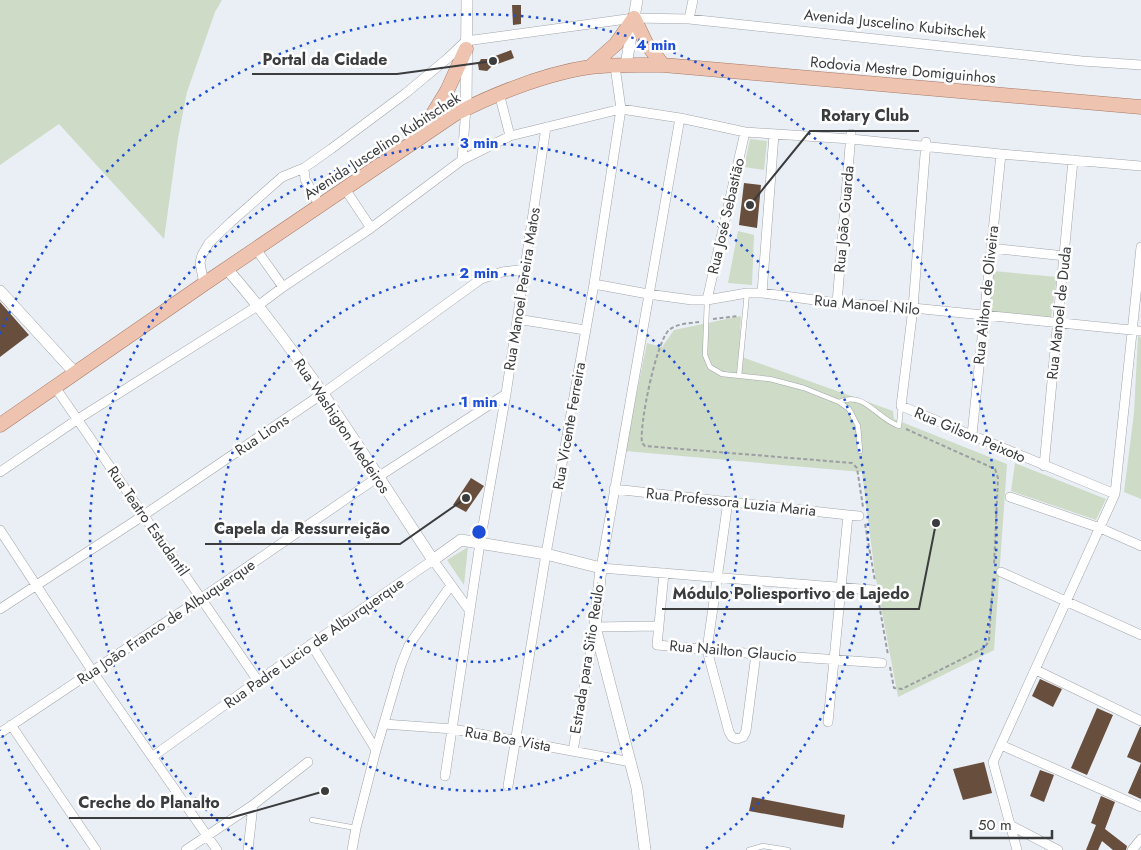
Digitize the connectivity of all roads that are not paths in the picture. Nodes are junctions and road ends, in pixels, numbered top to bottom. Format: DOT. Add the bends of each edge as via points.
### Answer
graph roads {
  1 [pos="467,0"];
  2 [pos="637,0"];
  3 [pos="693,0"];
  4 [pos="634,18"];
  5 [pos="690,19"];
  6 [pos="466,45"];
  7 [pos="621,65"];
  8 [pos="663,65"];
  9 [pos="1141,65"];
  10 [pos="590,67"];
  11 [pos="499,93"];
  12 [pos="1141,107"];
  13 [pos="466,108"];
  14 [pos="621,109"];
  15 [pos="680,118"];
  16 [pos="546,127"];
  17 [pos="745,132"];
  18 [pos="774,134"];
  19 [pos="510,136"];
  20 [pos="419,137"];
  21 [pos="851,137"];
  22 [pos="926,144"];
  23 [pos="1001,154"];
  24 [pos="462,160"];
  25 [pos="1073,160"];
  26 [pos="1141,166"];
  27 [pos="304,168"];
  28 [pos="345,189"];
  29 [pos="320,206"];
  30 [pos="371,228"];
  31 [pos="1141,247"];
  32 [pos="991,248"];
  33 [pos="256,249"];
  34 [pos="1065,256"];
  35 [pos="227,268"];
  36 [pos="525,269"];
  37 [pos="594,284"];
  38 [pos="200,286"];
  39 [pos="283,287"];
  40 [pos="0,291"];
  41 [pos="747,293"];
  42 [pos="648,294"];
  43 [pos="762,294"];
  44 [pos="707,300"];
  45 [pos="837,303"];
  46 [pos="259,305"];
  47 [pos="913,308"];
  48 [pos="985,316"];
  49 [pos="517,319"];
  50 [pos="1058,323"];
  51 [pos="585,330"];
  52 [pos="1137,330"];
  53 [pos="76,374"];
  54 [pos="739,376"];
  55 [pos="55,387"];
  56 [pos="322,394"];
  57 [pos="506,394"];
  58 [pos="838,402"];
  59 [pos="901,406"];
  60 [pos="78,419"];
  61 [pos="0,425"];
  62 [pos="972,435"];
  63 [pos="860,452"];
  64 [pos="1044,466"];
  65 [pos="0,472"];
  66 [pos="378,477"];
  67 [pos="614,489"];
  68 [pos="1115,494"];
  69 [pos="1010,497"];
  70 [pos="728,501"];
  71 [pos="144,515"];
  72 [pos="848,515"];
  73 [pos="863,517"];
  74 [pos="1100,528"];
  75 [pos="0,530"];
  76 [pos="480,543"];
  77 [pos="1141,546"];
  78 [pos="546,554"];
  79 [pos="433,560"];
  80 [pos="601,568"];
  81 [pos="1002,572"];
  82 [pos="664,573"];
  83 [pos="718,578"];
  84 [pos="35,584"];
  85 [pos="451,584"];
  86 [pos="842,588"];
  87 [pos="875,588"];
  88 [pos="202,598"];
  89 [pos="1066,601"];
  90 [pos="0,609"];
  91 [pos="470,611"];
  92 [pos="659,626"];
  93 [pos="595,627"];
  94 [pos="1141,635"];
  95 [pos="311,644"];
  96 [pos="707,650"];
  97 [pos="756,654"];
  98 [pos="834,659"];
  99 [pos="882,663"];
  100 [pos="1036,670"];
  101 [pos="93,672"];
  102 [pos="258,680"];
  103 [pos="1141,721"];
  104 [pos="828,722"];
  105 [pos="384,724"];
  106 [pos="11,725"];
  107 [pos="453,729"];
  108 [pos="0,733"];
  109 [pos="516,740"];
  110 [pos="1001,744"];
  111 [pos="376,750"];
  112 [pos="573,751"];
  113 [pos="152,756"];
  114 [pos="308,762"];
  115 [pos="631,762"];
  116 [pos="445,776"];
  117 [pos="508,786"];
  118 [pos="252,806"];
  119 [pos="1141,807"];
  120 [pos="312,820"];
  121 [pos="1010,825"];
  122 [pos="356,828"];
  123 [pos="208,835"];
  124 [pos="1141,839"];
  125 [pos="96,850"];
  126 [pos="186,850"];
  127 [pos="217,850"];
  128 [pos="248,850"];
  129 [pos="352,850"];
  130 [pos="644,850"];
  131 [pos="749,850"];
  132 [pos="788,850"];
  133 [pos="1017,850"];
  134 [pos="1058,850"];
  135 [pos="1132,850"];
  1 -- 6 [label="street"];
  2 -- 4 [label="street, Rua Vicente Ferreira"];
  3 -- 5 [label="street"];
  4 -- 5 [label="street, Avenida Juscelino Kubitschek"];
  4 -- 6 [label="street, Avenida Juscelino Kubitschek"];
  4 -- 7 [label="street, Rua Vicente Ferreira"];
  4 -- 8 [label="main road" via="646,43"];
  4 -- 10 [label="main road" via="616,44"];
  5 -- 9 [label="street, Avenida Juscelino Kubitschek"];
  6 -- 13 [label="street"];
  6 -- 20 [label="main road" via="447,91"];
  6 -- 27 [label="street"];
  7 -- 8 [label="main road, Avenida Juscelino Kubitschek"];
  7 -- 10 [label="main road, Avenida Juscelino Kubitschek"];
  7 -- 14 [label="street, Rua Vicente Ferreira"];
  8 -- 12 [label="main road, Rodovia Mestre Domiguinhos"];
  10 -- 11 [label="main road, Avenida Juscelino Kubitschek"];
  11 -- 13 [label="main road, Avenida Juscelino Kubitschek"];
  11 -- 19 [label="street"];
  13 -- 20 [label="main road, Avenida Juscelino Kubitschek"];
  13 -- 24 [label="street"];
  14 -- 15 [label="street"];
  14 -- 16 [label="street"];
  14 -- 37 [label="street, Rua Vicente Ferreira"];
  15 -- 17 [label="street"];
  15 -- 42 [label="street"];
  16 -- 19 [label="street"];
  16 -- 36 [label="street, Rua Manoel Pereira Matos"];
  17 -- 18 [label="street"];
  17 -- 44 [label="street, Rua José Sebastião"];
  18 -- 21 [label="street"];
  18 -- 43 [label="street"];
  19 -- 24 [label="street"];
  20 -- 28 [label="main road, Avenida Juscelino Kubitschek"];
  21 -- 22 [label="street"];
  21 -- 45 [label="street, Rua João Guarda"];
  22 -- 23 [label="street"];
  22 -- 47 [label="street, Rua Gilson Peixoto"];
  23 -- 25 [label="street"];
  23 -- 32 [label="street, Rua Ailton de Oliveira"];
  24 -- 30 [label="street"];
  25 -- 26 [label="street"];
  25 -- 34 [label="street, Rua Manoel de Duda"];
  27 -- 29 [label="street" via="305,179"];
  27 -- 38 [label="street" via="282,177 208,243 200,263"];
  28 -- 29 [label="main road, Avenida Juscelino Kubitschek"];
  28 -- 30 [label="street"];
  29 -- 33 [label="main road, Avenida Juscelino Kubitschek"];
  30 -- 39 [label="street"];
  31 -- 52 [label="street"];
  32 -- 34 [label="street"];
  32 -- 48 [label="street, Rua Ailton de Oliveira"];
  33 -- 35 [label="main road, Avenida Juscelino Kubitschek"];
  33 -- 39 [label="street"];
  34 -- 50 [label="street, Rua Manoel de Duda"];
  35 -- 38 [label="main road, Avenida Juscelino Kubitschek"];
  35 -- 46 [label="street, Rua Washigton Medeiros"];
  36 -- 49 [label="street, Rua Manoel Pereira Matos"];
  36 -- 56 [label="street, Rua Lions" via="481,279"];
  37 -- 42 [label="street, Rua Manoel Nilo"];
  37 -- 51 [label="street, Rua Vicente Ferreira"];
  38 -- 53 [label="main road, Avenida Juscelino Kubitschek"];
  39 -- 46 [label="street"];
  40 -- 53 [label="street"];
  41 -- 43 [label="street, Rua Manoel Nilo"];
  41 -- 44 [label="street, Rua Manoel Nilo"];
  41 -- 54 [label="lane"];
  42 -- 44 [label="street, Rua Manoel Nilo"];
  42 -- 67 [label="street"];
  43 -- 45 [label="street, Rua Manoel Nilo"];
  44 -- 54 [label="lane" via="707,361 716,372"];
  45 -- 47 [label="street, Rua Manoel Nilo"];
  46 -- 56 [label="street, Rua Washigton Medeiros"];
  46 -- 60 [label="street"];
  47 -- 48 [label="street, Rua Manoel Nilo"];
  47 -- 59 [label="street, Rua Gilson Peixoto"];
  48 -- 50 [label="street, Rua Manoel Nilo"];
  48 -- 62 [label="street, Rua Ailton de Oliveira"];
  49 -- 51 [label="street"];
  49 -- 57 [label="street, Rua Manoel Pereira Matos"];
  50 -- 52 [label="street, Rua Manoel Nilo"];
  50 -- 64 [label="street, Rua Manoel de Duda"];
  51 -- 78 [label="street, Rua Vicente Ferreira"];
  52 -- 68 [label="street"];
  53 -- 55 [label="main road, Avenida Juscelino Kubitschek"];
  54 -- 58 [label="lane" via="770,379"];
  55 -- 60 [label="street, Rua Teatro Estudantil"];
  55 -- 61 [label="main road, Avenida Juscelino Kubitschek"];
  56 -- 66 [label="street, Rua Washigton Medeiros"];
  56 -- 71 [label="street, Rua Lions"];
  57 -- 66 [label="street, Rua João Franco de Albuquerque"];
  57 -- 76 [label="street, Rua Manoel Pereira Matos"];
  58 -- 59 [label="lane" via="847,398 868,404 886,420 899,426"];
  58 -- 63 [label="lane" via="849,409 858,426"];
  59 -- 62 [label="street, Rua Gilson Peixoto"];
  60 -- 65 [label="street"];
  60 -- 71 [label="street, Rua Teatro Estudantil"];
  62 -- 64 [label="street, Rua Gilson Peixoto"];
  64 -- 68 [label="street, Rua Gilson Peixoto"];
  66 -- 79 [label="street, Rua Washigton Medeiros"];
  66 -- 88 [label="street, Rua João Franco de Albuquerque"];
  67 -- 70 [label="street, Rua Professora Luzia Maria"];
  67 -- 80 [label="street"];
  68 -- 74 [label="street"];
  69 -- 74 [label="street"];
  70 -- 72 [label="street, Rua Professora Luzia Maria"];
  70 -- 83 [label="street"];
  71 -- 84 [label="street, Rua Lions"];
  71 -- 88 [label="street, Rua Teatro Estudantil"];
  72 -- 73 [label="street, Rua Professora Luzia Maria"];
  72 -- 86 [label="street"];
  74 -- 77 [label="street"];
  74 -- 89 [label="street"];
  75 -- 84 [label="street"];
  76 -- 78 [label="street, Rua Padre Lucio de Alburquerque"];
  76 -- 79 [label="street, Rua Padre Lucio de Alburquerque" via="461,540"];
  76 -- 91 [label="street, Rua Manoel Pereira Matos"];
  78 -- 80 [label="street, Rua Padre Lucio de Alburquerque"];
  78 -- 109 [label="street, Rua Vicente Ferreira"];
  79 -- 85 [label="street, Rua Washigton Medeiros"];
  79 -- 95 [label="street, Rua Padre Lucio de Alburquerque"];
  80 -- 82 [label="street"];
  80 -- 93 [label="street, Estrada para Sitio Reulo"];
  81 -- 89 [label="street"];
  82 -- 83 [label="street"];
  82 -- 92 [label="street, Rua Nailton Glaucio"];
  83 -- 86 [label="street"];
  83 -- 96 [label="street"];
  84 -- 90 [label="street, Rua Lions"];
  84 -- 101 [label="street"];
  85 -- 91 [label="street, Rua Washigton Medeiros"];
  85 -- 105 [label="street" via="409,645"];
  86 -- 87 [label="street"];
  86 -- 98 [label="street"];
  88 -- 101 [label="street, Rua João Franco de Albuquerque"];
  88 -- 102 [label="street, Rua Teatro Estudantil"];
  89 -- 94 [label="street"];
  89 -- 100 [label="street"];
  91 -- 107 [label="street, Rua Manoel Pereira Matos"];
  92 -- 93 [label="street"];
  92 -- 96 [label="street, Rua Nailton Glaucio" via="657,645"];
  93 -- 112 [label="street, Estrada para Sitio Reulo"];
  93 -- 115 [label="street"];
  95 -- 102 [label="street, Rua Padre Lucio de Alburquerque"];
  95 -- 111 [label="street"];
  96 -- 97 [label="street, Rua Nailton Glaucio"];
  96 -- 97 [label="street" via="728,732 737,739 746,731"];
  97 -- 98 [label="street, Rua Nailton Glaucio"];
  98 -- 99 [label="street, Rua Nailton Glaucio"];
  98 -- 104 [label="street"];
  100 -- 103 [label="street"];
  100 -- 110 [label="street"];
  101 -- 106 [label="street, Rua João Franco de Albuquerque"];
  101 -- 113 [label="street"];
  102 -- 113 [label="street, Rua Padre Lucio de Alburquerque"];
  105 -- 107 [label="street, Rua Boa Vista"];
  105 -- 111 [label="street"];
  106 -- 108 [label="street, Rua João Franco de Albuquerque"];
  106 -- 125 [label="street"];
  107 -- 109 [label="street, Rua Boa Vista"];
  107 -- 116 [label="street, Rua Manoel Pereira Matos"];
  109 -- 112 [label="street, Rua Boa Vista"];
  109 -- 117 [label="street, Rua Vicente Ferreira"];
  110 -- 119 [label="street"];
  110 -- 121 [label="street" via="993,762"];
  111 -- 122 [label="street"];
  112 -- 115 [label="street, Rua Boa Vista"];
  113 -- 123 [label="street"];
  114 -- 118 [label="street"];
  115 -- 130 [label="street"];
  118 -- 123 [label="street"];
  118 -- 128 [label="street"];
  120 -- 122 [label="lane"];
  121 -- 133 [label="street"];
  121 -- 134 [label="street"];
  122 -- 129 [label="street"];
  123 -- 126 [label="street"];
  123 -- 127 [label="street"];
  124 -- 135 [label="street"];
  131 -- 132 [label="lane" via="763,846"];
}
